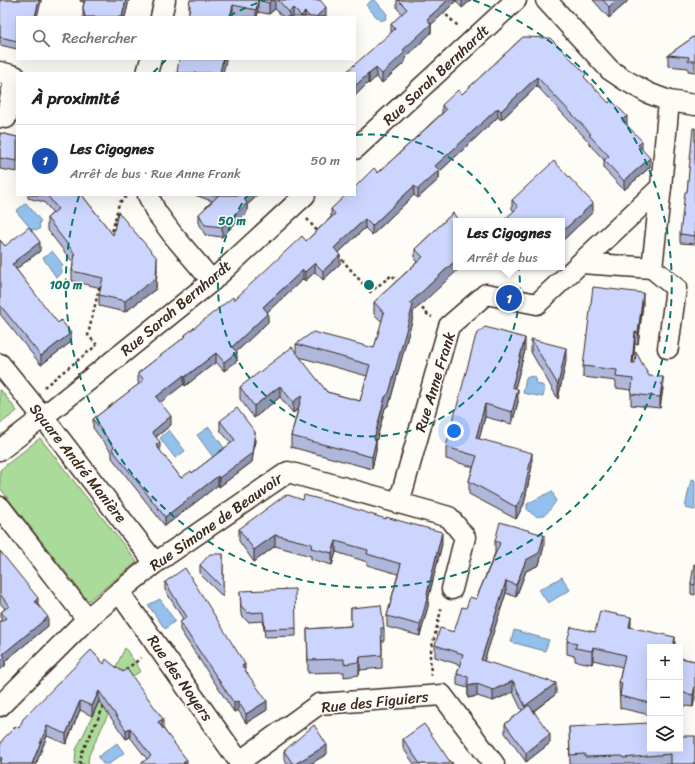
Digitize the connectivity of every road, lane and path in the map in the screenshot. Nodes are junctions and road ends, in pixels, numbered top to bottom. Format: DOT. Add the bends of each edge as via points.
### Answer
graph roads {
  1 [pos="165,0"];
  2 [pos="516,0"];
  3 [pos="546,0"];
  4 [pos="441,10"];
  5 [pos="161,16"];
  6 [pos="474,40"];
  7 [pos="151,60"];
  8 [pos="0,72"];
  9 [pos="147,72"];
  10 [pos="14,95"];
  11 [pos="669,101"];
  12 [pos="695,105"];
  13 [pos="0,117"];
  14 [pos="356,148"];
  15 [pos="661,187"];
  16 [pos="128,196"];
  17 [pos="148,196"];
  18 [pos="300,200"];
  19 [pos="320,234"];
  20 [pos="110,242"];
  21 [pos="335,251"];
  22 [pos="581,262"];
  23 [pos="652,268"];
  24 [pos="101,280"];
  25 [pos="212,281"];
  26 [pos="403,287"];
  27 [pos="413,298"];
  28 [pos="449,326"];
  29 [pos="97,345"];
  30 [pos="668,348"];
  31 [pos="0,364"];
  32 [pos="43,417"];
  33 [pos="0,450"];
  34 [pos="399,503"];
  35 [pos="0,506"];
  36 [pos="155,563"];
  37 [pos="452,589"];
  38 [pos="119,592"];
  39 [pos="87,619"];
  40 [pos="158,646"];
  41 [pos="118,678"];
  42 [pos="433,696"];
  43 [pos="108,698"];
  44 [pos="0,706"];
  45 [pos="240,763"];
  46 [pos="80,764"];
  47 [pos="494,764"];
  1 -- 5 [label="street"];
  2 -- 6 [label="street, Rue Sarah Bernhardt"];
  3 -- 11 [label="street" via="610,70 648,93"];
  4 -- 6 [label="path"];
  6 -- 14 [label="street, Rue Sarah Bernhardt"];
  7 -- 9 [label="street"];
  8 -- 10 [label="street" via="15,76"];
  10 -- 13 [label="street" via="6,118"];
  11 -- 12 [label="street"];
  11 -- 15 [label="street"];
  15 -- 22 [label="street, Rue Anne Frank"];
  15 -- 23 [label="street"];
  16 -- 20 [label="path" via="119,203"];
  17 -- 25 [label="street" via="156,212 173,235"];
  18 -- 19 [label="path"];
  18 -- 25 [label="street, Rue Sarah Bernhardt"];
  21 -- 26 [label="path" via="370,292 392,275"];
  22 -- 23 [label="street"];
  22 -- 28 [label="street, Rue Anne Frank" via="537,304 486,294"];
  23 -- 30 [label="street" via="676,288"];
  24 -- 29 [label="path" via="88,335"];
  25 -- 32 [label="street, Rue Sarah Bernhardt"];
  27 -- 28 [label="path" via="429,316"];
  28 -- 34 [label="street, Rue Anne Frank"];
  31 -- 32 [label="street, Square André Manière"];
  32 -- 33 [label="street, Rue Sarah Bernhardt"];
  32 -- 36 [label="street, Square André Manière"];
  34 -- 36 [label="street, Rue Simone de Beauvoir" via="288,472"];
  34 -- 37 [label="street, Rue Simone de Beauvoir" via="449,517 465,537"];
  35 -- 39 [label="street"];
  36 -- 38 [label="street, Rue Simone de Beauvoir"];
  37 -- 42 [label="path" via="444,599 430,655"];
  38 -- 39 [label="street, Rue Simone de Beauvoir"];
  38 -- 40 [label="street, Rue des Noyers"];
  39 -- 44 [label="street, Rue Simone de Beauvoir"];
  40 -- 41 [label="path" via="121,672"];
  40 -- 45 [label="street, Rue des Noyers"];
  42 -- 45 [label="street, Rue des Figuiers" via="319,704"];
  42 -- 47 [label="street, Rue des Figuiers" via="442,695"];
  43 -- 46 [label="path" via="82,752"];
}
